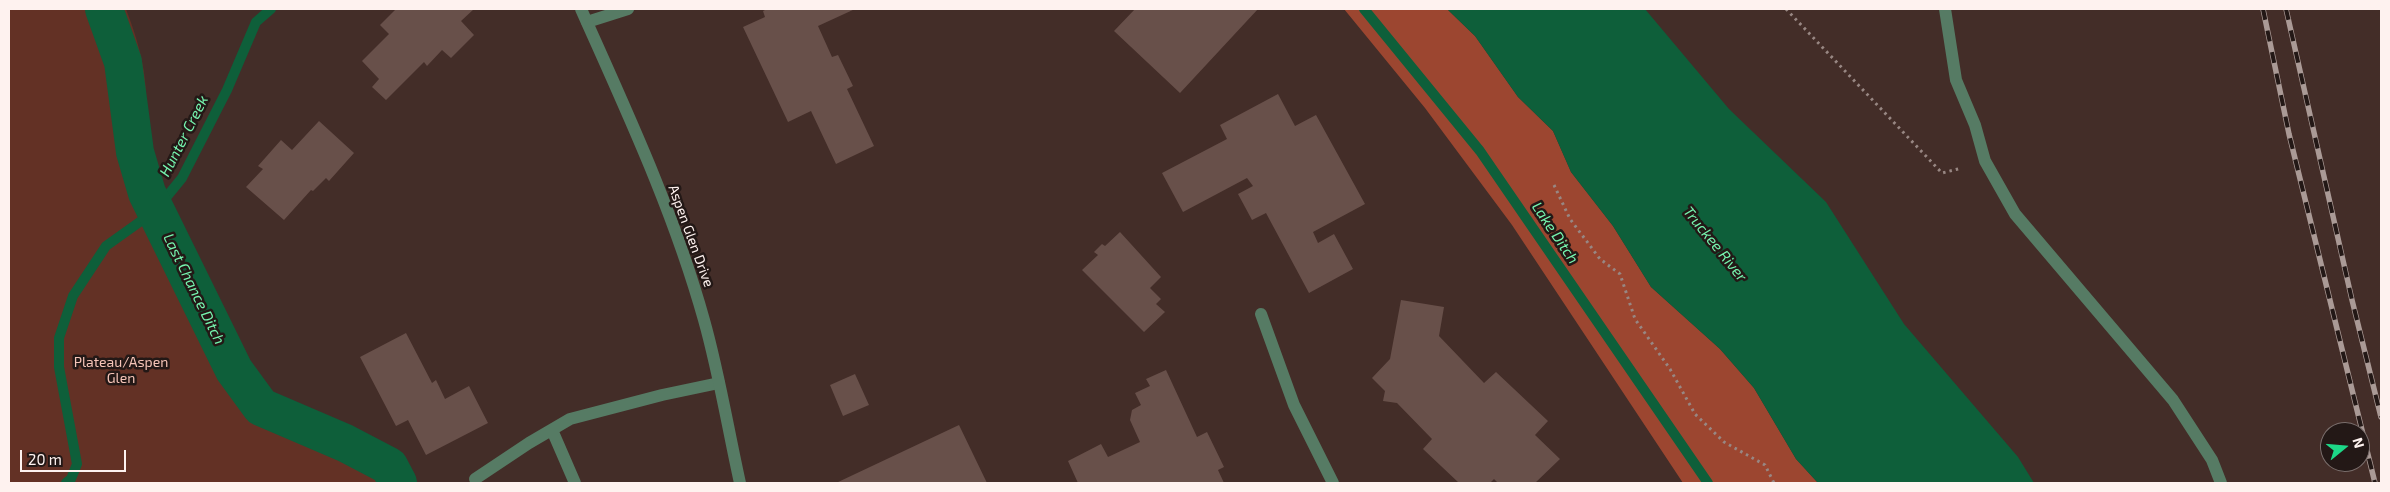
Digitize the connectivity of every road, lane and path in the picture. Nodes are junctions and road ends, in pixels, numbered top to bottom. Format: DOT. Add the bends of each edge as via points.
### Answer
graph roads {
  1 [pos="581,9"];
  2 [pos="628,9"];
  3 [pos="1786,9"];
  4 [pos="1945,9"];
  5 [pos="587,22"];
  6 [pos="1985,161"];
  7 [pos="1554,185"];
  8 [pos="1261,314"];
  9 [pos="719,383"];
  10 [pos="552,430"];
  11 [pos="475,479"];
  12 [pos="575,483"];
  13 [pos="740,483"];
  14 [pos="1333,483"];
  15 [pos="1774,483"];
  16 [pos="2221,483"];
  1 -- 5 [label="street, Aspen Glen Drive"];
  2 -- 5 [label="street"];
  3 -- 6 [label="path" via="1942,173"];
  4 -- 6 [label="street" via="1956,80 1975,125"];
  5 -- 9 [label="street, Aspen Glen Drive" via="669,216 704,320"];
  6 -- 16 [label="street" via="2015,214 2173,400 2212,460"];
  7 -- 15 [label="path" via="1570,219 1600,259 1620,274 1635,319 1670,369 1695,414 1724,442 1765,465"];
  8 -- 14 [label="street" via="1294,405"];
  9 -- 10 [label="street" via="570,420"];
  9 -- 13 [label="street, Aspen Glen Drive"];
  10 -- 11 [label="street"];
  10 -- 12 [label="street"];
}
